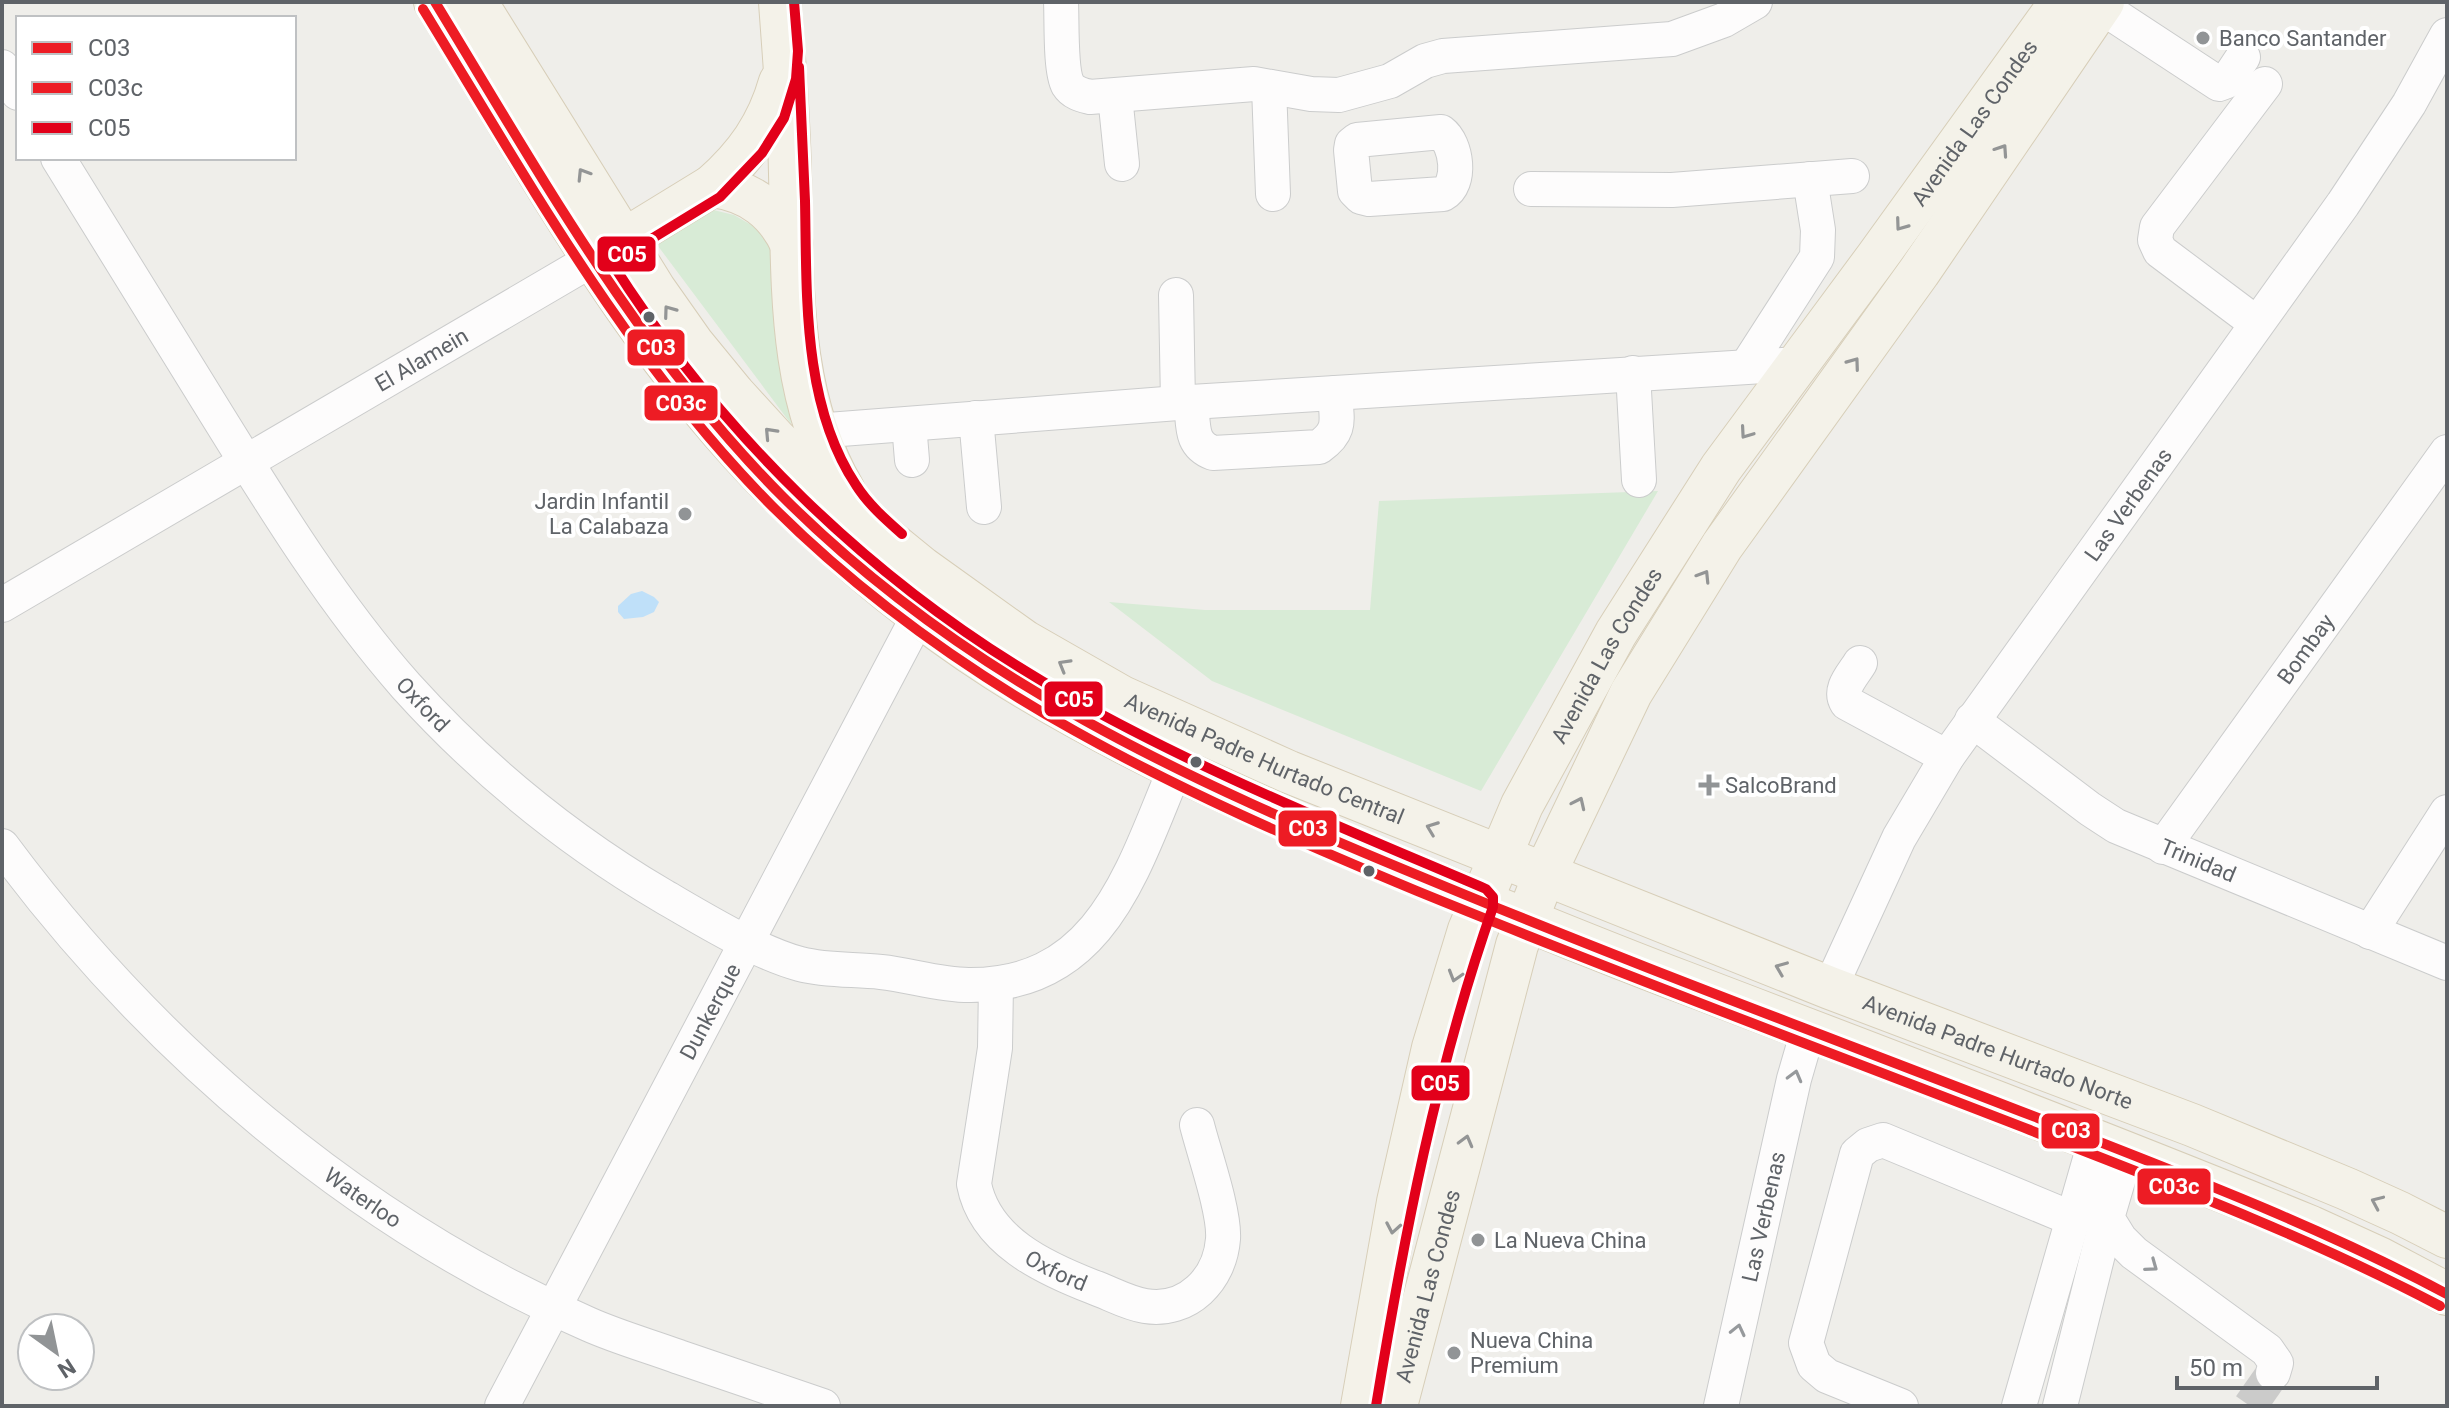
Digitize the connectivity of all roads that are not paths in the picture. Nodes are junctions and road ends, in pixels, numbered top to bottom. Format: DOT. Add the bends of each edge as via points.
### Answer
graph roads {
  1 [pos="435,2"];
  2 [pos="476,2"];
  3 [pos="780,2"];
  4 [pos="1061,2"];
  5 [pos="1755,2"];
  6 [pos="2088,3"];
  7 [pos="2447,35"];
  8 [pos="2243,57"];
  9 [pos="784,60"];
  10 [pos="2,67"];
  11 [pos="2265,84"];
  12 [pos="1269,87"];
  13 [pos="1371,88"];
  14 [pos="16,90"];
  15 [pos="1115,96"];
  16 [pos="1375,136"];
  17 [pos="59,160"];
  18 [pos="1122,164"];
  19 [pos="1852,176"];
  20 [pos="1810,179"];
  21 [pos="712,186"];
  22 [pos="1531,189"];
  23 [pos="1273,194"];
  24 [pos="792,245"];
  25 [pos="608,249"];
  26 [pos="1176,295"];
  27 [pos="2256,323"];
  28 [pos="1797,364"];
  29 [pos="1747,366"];
  30 [pos="1633,373"];
  31 [pos="1335,393"];
  32 [pos="1185,402"];
  33 [pos="976,418"];
  34 [pos="909,424"];
  35 [pos="815,431"];
  36 [pos="2447,452"];
  37 [pos="912,460"];
  38 [pos="247,463"];
  39 [pos="1639,480"];
  40 [pos="984,507"];
  41 [pos="868,524"];
  42 [pos="2,605"];
  43 [pos="919,615"];
  44 [pos="1860,663"];
  45 [pos="1972,720"];
  46 [pos="1947,757"];
  47 [pos="1176,767"];
  48 [pos="2447,812"];
  49 [pos="2,846"];
  50 [pos="2163,847"];
  51 [pos="1501,855"];
  52 [pos="1545,873"];
  53 [pos="1480,902"];
  54 [pos="1525,921"];
  55 [pos="2370,932"];
  56 [pos="747,941"];
  57 [pos="2447,963"];
  58 [pos="996,984"];
  59 [pos="1830,988"];
  60 [pos="1812,1031"];
  61 [pos="1197,1125"];
  62 [pos="2192,1125"];
  63 [pos="2112,1148"];
  64 [pos="2107,1218"];
  65 [pos="2073,1219"];
  66 [pos="2447,1237"];
  67 [pos="2447,1294"];
  68 [pos="554,1308"];
  69 [pos="2273,1373"];
  70 [pos="502,1406"];
  71 [pos="823,1406"];
  72 [pos="1362,1406"];
  73 [pos="1396,1406"];
  74 [pos="1721,1406"];
  75 [pos="1901,1406"];
  76 [pos="2019,1406"];
  77 [pos="2060,1406"];
  1 -- 25 [label="main road, Avenida Padre Hurtado Central"];
  25 -- 2 [label="main road, Avenida Padre Hurtado Central, one-way"];
  3 -- 9 [label="main road"];
  4 -- 15 [label="street" via="1068,85 1090,97"];
  5 -- 13 [label="street" via="1672,39 1443,56"];
  6 -- 8 [label="street" via="2219,84"];
  6 -- 28 [label="main road, Avenida Las Condes, one-way" via="1877,257"];
  52 -- 6 [label="main road, Avenida Las Condes, one-way" via="1631,693 1722,546 1919,272"];
  7 -- 27 [label="street, Las Verbenas" via="2378,153"];
  9 -- 21 [label="main road, El Alamein" via="774,101 756,139"];
  9 -- 24 [label="main road"];
  10 -- 14 [label="street"];
  11 -- 27 [label="street" via="2155,234 2160,251"];
  12 -- 13 [label="street" via="1339,95"];
  12 -- 15 [label="street"];
  12 -- 23 [label="street"];
  13 -- 16 [label="street"];
  15 -- 18 [label="street"];
  17 -- 38 [label="street, Oxford"];
  19 -- 20 [label="street"];
  20 -- 22 [label="street" via="1672,190"];
  20 -- 29 [label="street" via="1817,257"];
  21 -- 24 [label="main road" via="742,193 767,208"];
  21 -- 25 [label="main road, El Alamein"];
  24 -- 35 [label="main road" via="800,364"];
  25 -- 38 [label="street, El Alamein"];
  41 -- 25 [label="main road, Avenida Padre Hurtado Central, one-way" via="776,440 693,344 655,290"];
  25 -- 43 [label="main road, Avenida Padre Hurtado Central" via="653,349 693,400 824,536"];
  26 -- 32 [label="street"];
  27 -- 45 [label="street, Las Verbenas"];
  28 -- 29 [label="street"];
  28 -- 51 [label="main road, Avenida Las Condes, one-way" via="1721,468 1616,633 1528,793"];
  29 -- 30 [label="street"];
  30 -- 31 [label="street"];
  30 -- 39 [label="street"];
  31 -- 32 [label="street"];
  31 -- 32 [label="street" via="1337,430 1319,447 1213,453 1197,443"];
  32 -- 33 [label="street"];
  33 -- 34 [label="street"];
  33 -- 40 [label="street"];
  34 -- 35 [label="street"];
  34 -- 37 [label="street"];
  35 -- 41 [label="main road" via="831,468"];
  36 -- 50 [label="street, Bombay"];
  38 -- 42 [label="street, El Alamein"];
  38 -- 56 [label="street, Oxford" via="366,638 500,779 593,851"];
  51 -- 41 [label="main road, Avenida Padre Hurtado Central, one-way" via="1289,772 1122,697 978,610"];
  43 -- 47 [label="main road, Avenida Padre Hurtado Central" via="998,671"];
  43 -- 56 [label="street, Dunkerque"];
  44 -- 46 [label="street" via="1844,689 1847,703"];
  45 -- 46 [label="street, Las Verbenas"];
  45 -- 50 [label="street, Trinidad" via="2090,809"];
  46 -- 59 [label="street, Las Verbenas" via="1899,838"];
  47 -- 53 [label="main road, Avenida Padre Hurtado Central"];
  47 -- 58 [label="street, Oxford" via="1125,886 1105,918 1046,968"];
  48 -- 55 [label="street"];
  49 -- 68 [label="street, Waterloo" via="108,975 256,1115 383,1210"];
  50 -- 55 [label="street, Trinidad"];
  51 -- 52 [label="main road, Avenida Padre Hurtado Central"];
  51 -- 53 [label="main road, Avenida Las Condes"];
  52 -- 54 [label="main road, Avenida Las Condes"];
  59 -- 52 [label="main road, Avenida Padre Hurtado Norte, one-way"];
  53 -- 54 [label="main road, Avenida Padre Hurtado Central"];
  53 -- 72 [label="main road, Avenida Las Condes, one-way" via="1433,1048 1398,1202"];
  54 -- 60 [label="main road"];
  73 -- 54 [label="main road, Avenida Las Condes, one-way"];
  55 -- 57 [label="street, Trinidad"];
  56 -- 58 [label="street, Oxford" via="808,966 954,984"];
  56 -- 68 [label="street, Dunkerque"];
  58 -- 61 [label="street, Oxford" via="995,1048 974,1184 989,1221 1027,1255 1136,1304 1163,1306 1195,1293 1213,1275 1223,1234"];
  59 -- 62 [label="main road, Avenida Padre Hurtado Norte"];
  60 -- 63 [label="main road"];
  74 -- 60 [label="street, Las Verbenas, one-way" via="1794,1079"];
  62 -- 63 [label="main road"];
  66 -- 62 [label="main road, Avenida Padre Hurtado Norte, one-way"];
  63 -- 64 [label="street" via="2122,1167"];
  63 -- 65 [label="street"];
  63 -- 67 [label="main road" via="2311,1227"];
  64 -- 69 [label="street, one-way" via="2134,1253 2267,1350 2276,1363"];
  64 -- 77 [label="street"];
  65 -- 75 [label="street" via="1883,1140 1857,1154 1806,1343 1814,1365 1827,1376"];
  65 -- 76 [label="street"];
  68 -- 70 [label="street, Dunkerque"];
  68 -- 71 [label="street, Waterloo" via="611,1334"];
}
